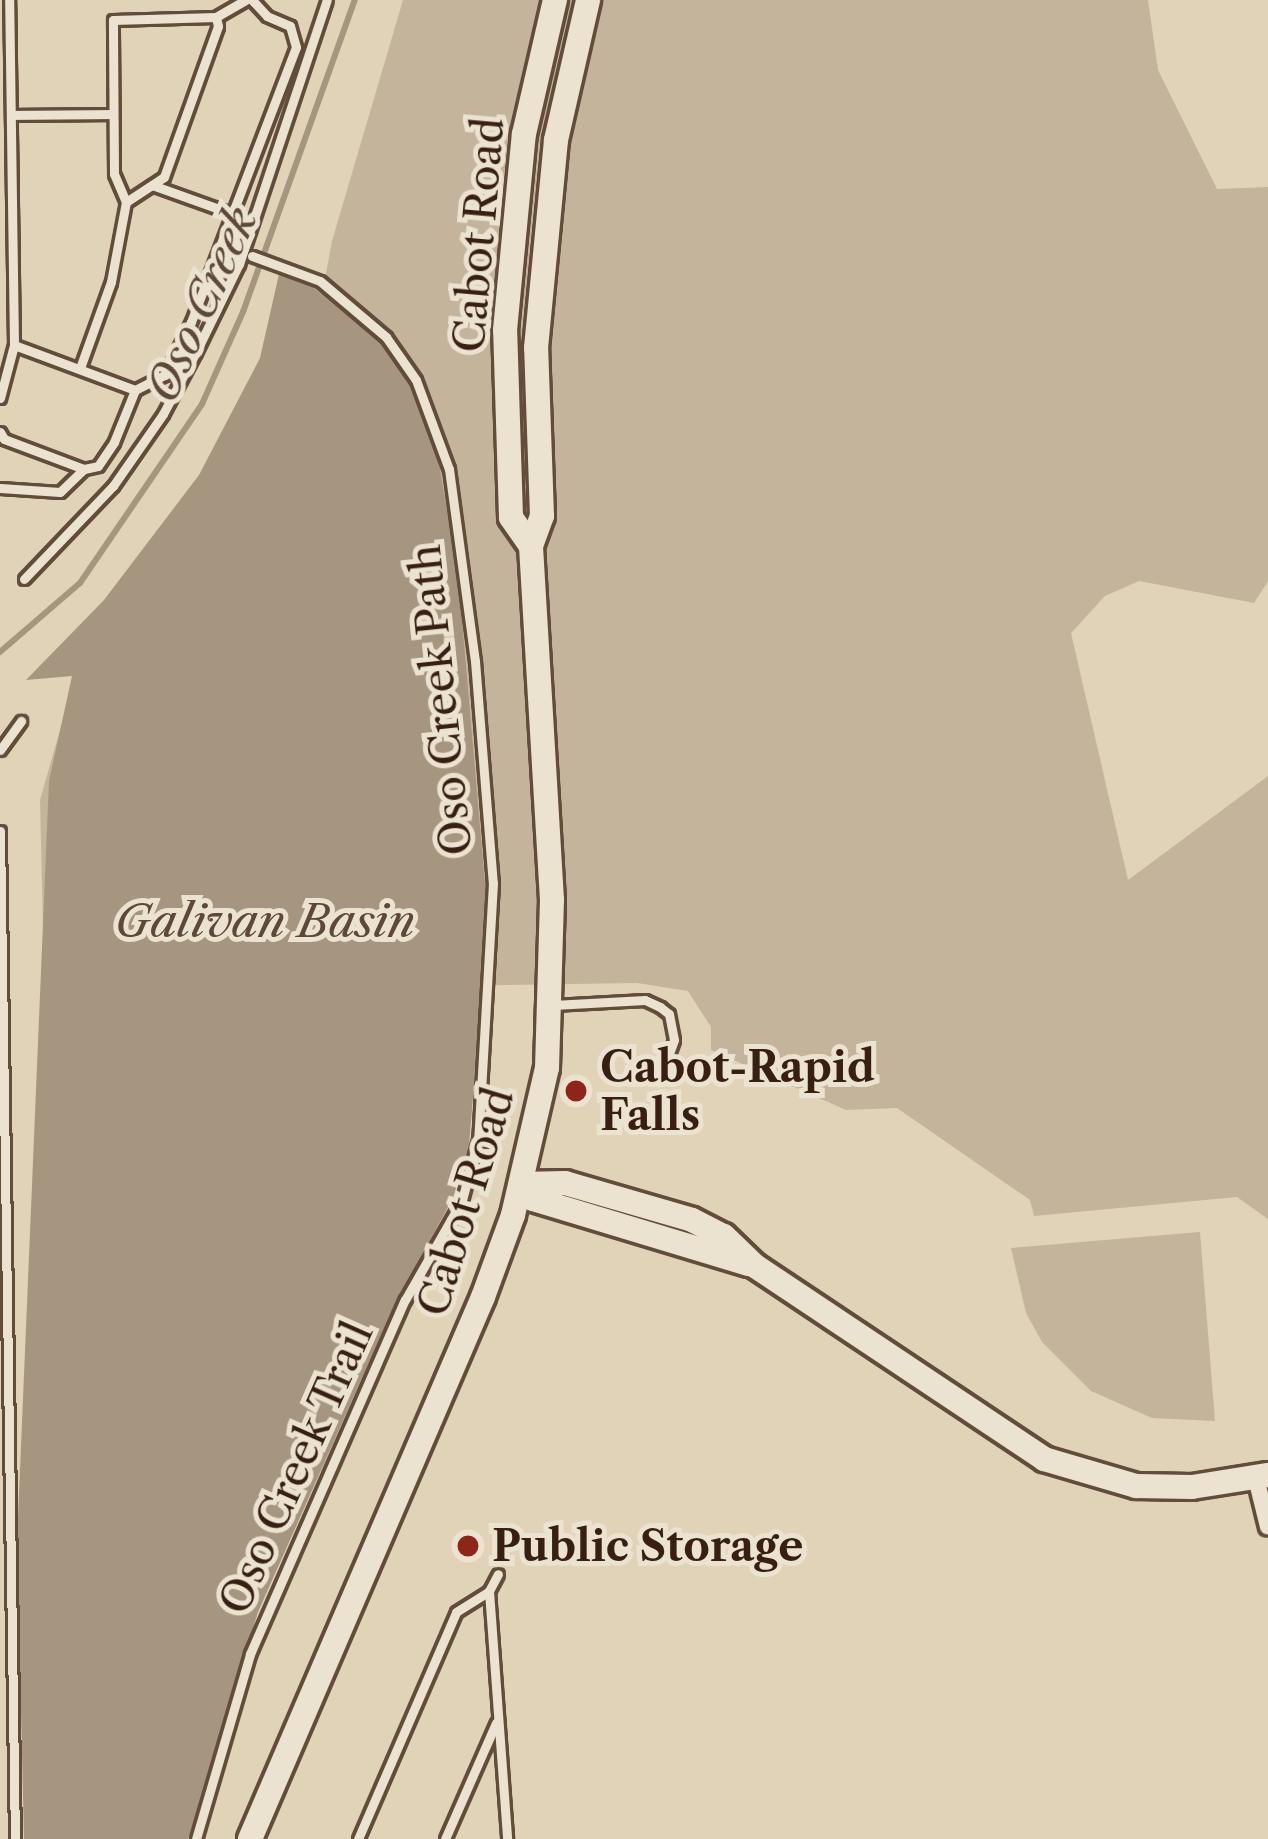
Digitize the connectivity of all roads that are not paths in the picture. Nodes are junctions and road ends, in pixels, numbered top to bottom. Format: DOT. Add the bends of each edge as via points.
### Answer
graph roads {
  1 [pos="9,0"];
  2 [pos="249,0"];
  3 [pos="327,0"];
  4 [pos="555,0"];
  5 [pos="588,0"];
  6 [pos="226,5"];
  7 [pos="216,17"];
  8 [pos="113,114"];
  9 [pos="10,115"];
  10 [pos="152,185"];
  11 [pos="127,202"];
  12 [pos="236,215"];
  13 [pos="248,254"];
  14 [pos="14,345"];
  15 [pos="80,368"];
  16 [pos="135,390"];
  17 [pos="0,398"];
  18 [pos="0,432"];
  19 [pos="84,469"];
  20 [pos="0,488"];
  21 [pos="531,546"];
  22 [pos="24,578"];
  23 [pos="21,721"];
  24 [pos="0,750"];
  25 [pos="0,831"];
  26 [pos="553,1005"];
  27 [pos="663,1070"];
  28 [pos="482,1140"];
  29 [pos="521,1184"];
  30 [pos="1262,1476"];
  31 [pos="1268,1527"];
  32 [pos="498,1574"];
  33 [pos="489,1591"];
  34 [pos="499,1717"];
  35 [pos="15,1839"];
  36 [pos="196,1839"];
  37 [pos="250,1839"];
  38 [pos="358,1839"];
  39 [pos="445,1839"];
  40 [pos="507,1839"];
  1 -- 9 [label="lane"];
  2 -- 6 [label="lane"];
  2 -- 12 [label="lane" via="290,26 296,47"];
  3 -- 13 [label="lane"];
  4 -- 21 [label="main road, Cabot Road" via="524,134 506,331 512,517"];
  5 -- 21 [label="main road, Cabot Road" via="556,140 542,253 542,516"];
  6 -- 7 [label="lane"];
  7 -- 8 [label="lane" via="113,20"];
  7 -- 10 [label="lane" via="164,177"];
  8 -- 9 [label="lane"];
  8 -- 11 [label="lane" via="114,174"];
  9 -- 14 [label="lane"];
  10 -- 11 [label="lane"];
  10 -- 12 [label="lane"];
  11 -- 15 [label="lane" via="111,282"];
  12 -- 16 [label="lane" via="165,375"];
  13 -- 22 [label="lane" via="164,414 113,486"];
  13 -- 28 [label="lane, Oso Creek Path" via="334,292 402,357 432,414 448,469 475,661 493,883"];
  14 -- 15 [label="lane"];
  14 -- 17 [label="lane"];
  15 -- 16 [label="lane"];
  16 -- 19 [label="lane" via="114,442 98,466"];
  18 -- 19 [label="lane"];
  19 -- 20 [label="lane" via="60,492"];
  21 -- 26 [label="main road, Cabot Road"];
  23 -- 24 [label="lane"];
  25 -- 35 [label="lane"];
  26 -- 27 [label="lane" via="645,1000 660,1007 674,1025"];
  26 -- 29 [label="main road, Cabot Road"];
  28 -- 36 [label="lane, Oso Creek Trail" via="462,1200 405,1300 250,1654"];
  29 -- 30 [label="main road" via="533,1199 754,1266 1044,1459 1136,1486"];
  29 -- 37 [label="main road, Cabot Road" via="476,1315"];
  30 -- 31 [label="street"];
  32 -- 33 [label="lane"];
  33 -- 34 [label="lane"];
  33 -- 38 [label="lane" via="456,1612"];
  34 -- 39 [label="lane"];
  34 -- 40 [label="lane"];
}
